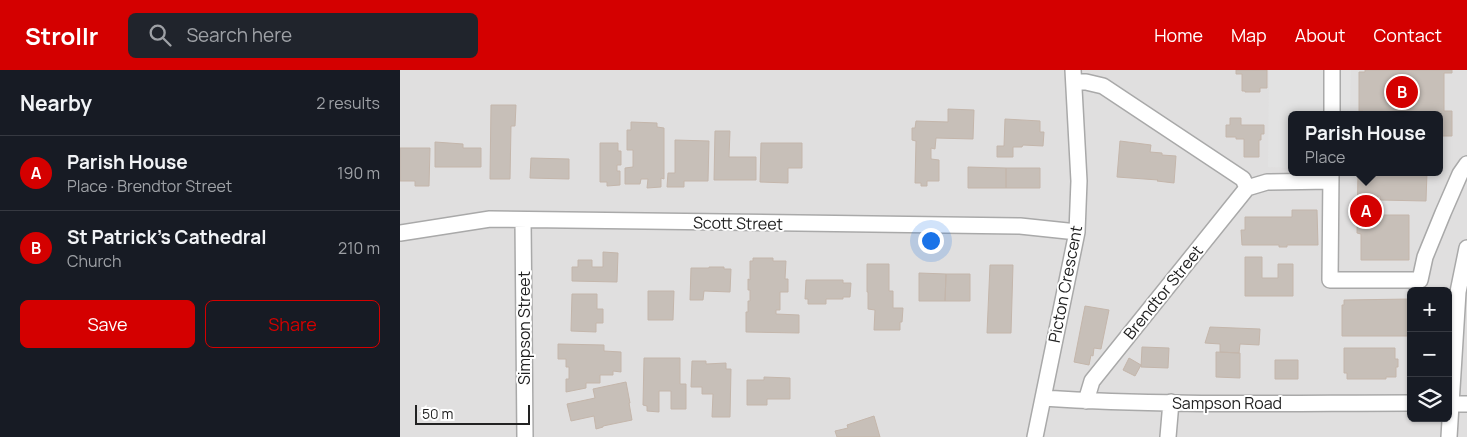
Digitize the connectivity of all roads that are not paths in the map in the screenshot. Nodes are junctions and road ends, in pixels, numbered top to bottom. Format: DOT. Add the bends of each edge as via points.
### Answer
graph roads {
  1 [pos="1332,70"];
  2 [pos="1074,76"];
  3 [pos="1332,111"];
  4 [pos="1467,164"];
  5 [pos="1331,177"];
  6 [pos="1247,188"];
  7 [pos="524,220"];
  8 [pos="400,232"];
  9 [pos="1077,232"];
  10 [pos="1467,248"];
  11 [pos="1043,398"];
  12 [pos="1086,401"];
  13 [pos="1170,402"];
  14 [pos="1407,403"];
  15 [pos="1456,404"];
  16 [pos="525,437"];
  17 [pos="1035,437"];
  18 [pos="1168,437"];
  19 [pos="1449,437"];
  1 -- 3 [label="street"];
  2 -- 6 [label="street" via="1103,86 1243,179"];
  2 -- 9 [label="street, Picton Crescent" via="1079,181"];
  4 -- 5 [label="street" via="1425,257 1420,280 1330,280"];
  5 -- 6 [label="street" via="1268,182"];
  6 -- 12 [label="street, Brendtor Street" via="1092,381"];
  7 -- 8 [label="street, Scott Street" via="490,219"];
  7 -- 9 [label="street, Scott Street" via="1020,226"];
  7 -- 16 [label="street, Simpson Street"];
  9 -- 11 [label="street, Picton Crescent"];
  10 -- 15 [label="street" via="1458,292"];
  11 -- 12 [label="street, Sampson Road"];
  11 -- 17 [label="street, Picton Crescent"];
  12 -- 13 [label="street, Sampson Road"];
  13 -- 14 [label="street, Sampson Road"];
  13 -- 18 [label="street"];
  15 -- 19 [label="street"];
}
